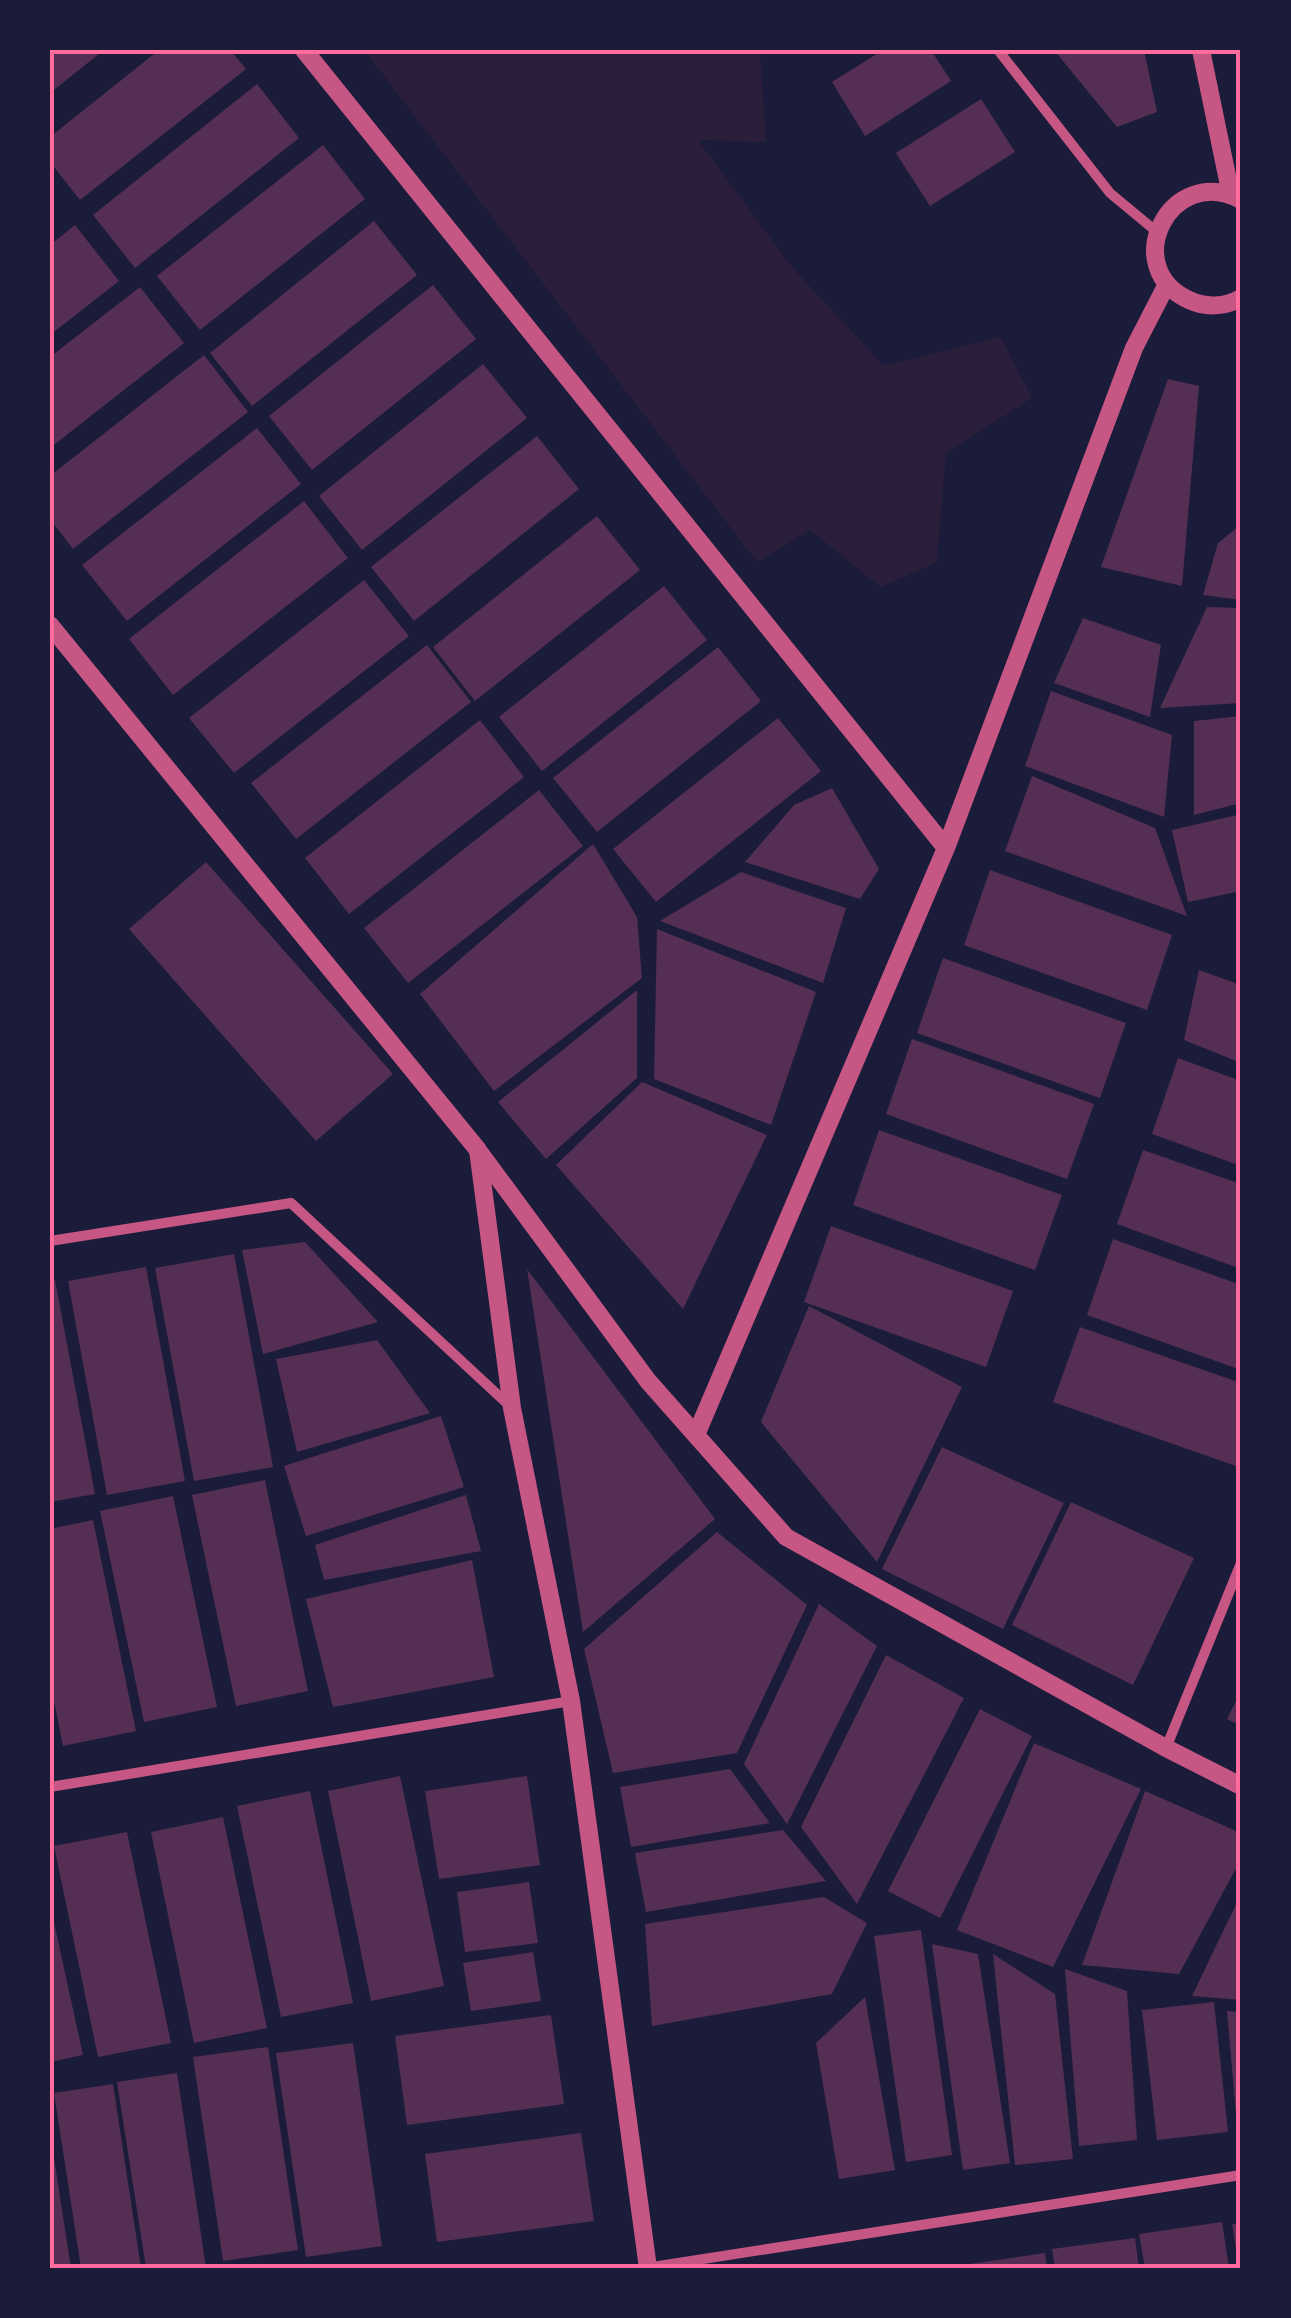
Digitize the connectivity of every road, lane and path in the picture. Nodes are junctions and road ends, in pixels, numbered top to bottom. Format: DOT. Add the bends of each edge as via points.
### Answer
graph roads {
  1 [pos="304,50"];
  2 [pos="998,50"];
  3 [pos="1201,50"];
  4 [pos="1236,197"];
  5 [pos="1157,232"];
  6 [pos="1168,284"];
  7 [pos="1241,298"];
  8 [pos="50,625"];
  9 [pos="946,848"];
  10 [pos="478,1150"];
  11 [pos="50,1241"];
  12 [pos="512,1408"];
  13 [pos="696,1435"];
  14 [pos="1241,1563"];
  15 [pos="572,1700"];
  16 [pos="1166,1748"];
  17 [pos="1241,1786"];
  18 [pos="50,1787"];
  19 [pos="1241,2175"];
  20 [pos="647,2268"];
  1 -- 9 [label="street"];
  2 -- 5 [label="street" via="1110,193"];
  3 -- 4 [label="street"];
  4 -- 5 [label="street" via="1194,194 1165,215"];
  5 -- 6 [label="street" via="1154,250"];
  6 -- 7 [label="street" via="1198,304"];
  6 -- 9 [label="street" via="1134,348"];
  8 -- 10 [label="street"];
  9 -- 13 [label="street"];
  10 -- 12 [label="street"];
  10 -- 13 [label="street" via="648,1381"];
  11 -- 12 [label="street" via="291,1203"];
  12 -- 15 [label="street"];
  13 -- 16 [label="street" via="786,1536"];
  14 -- 16 [label="street"];
  15 -- 18 [label="street"];
  15 -- 20 [label="street"];
  16 -- 17 [label="street"];
  19 -- 20 [label="street"];
}
